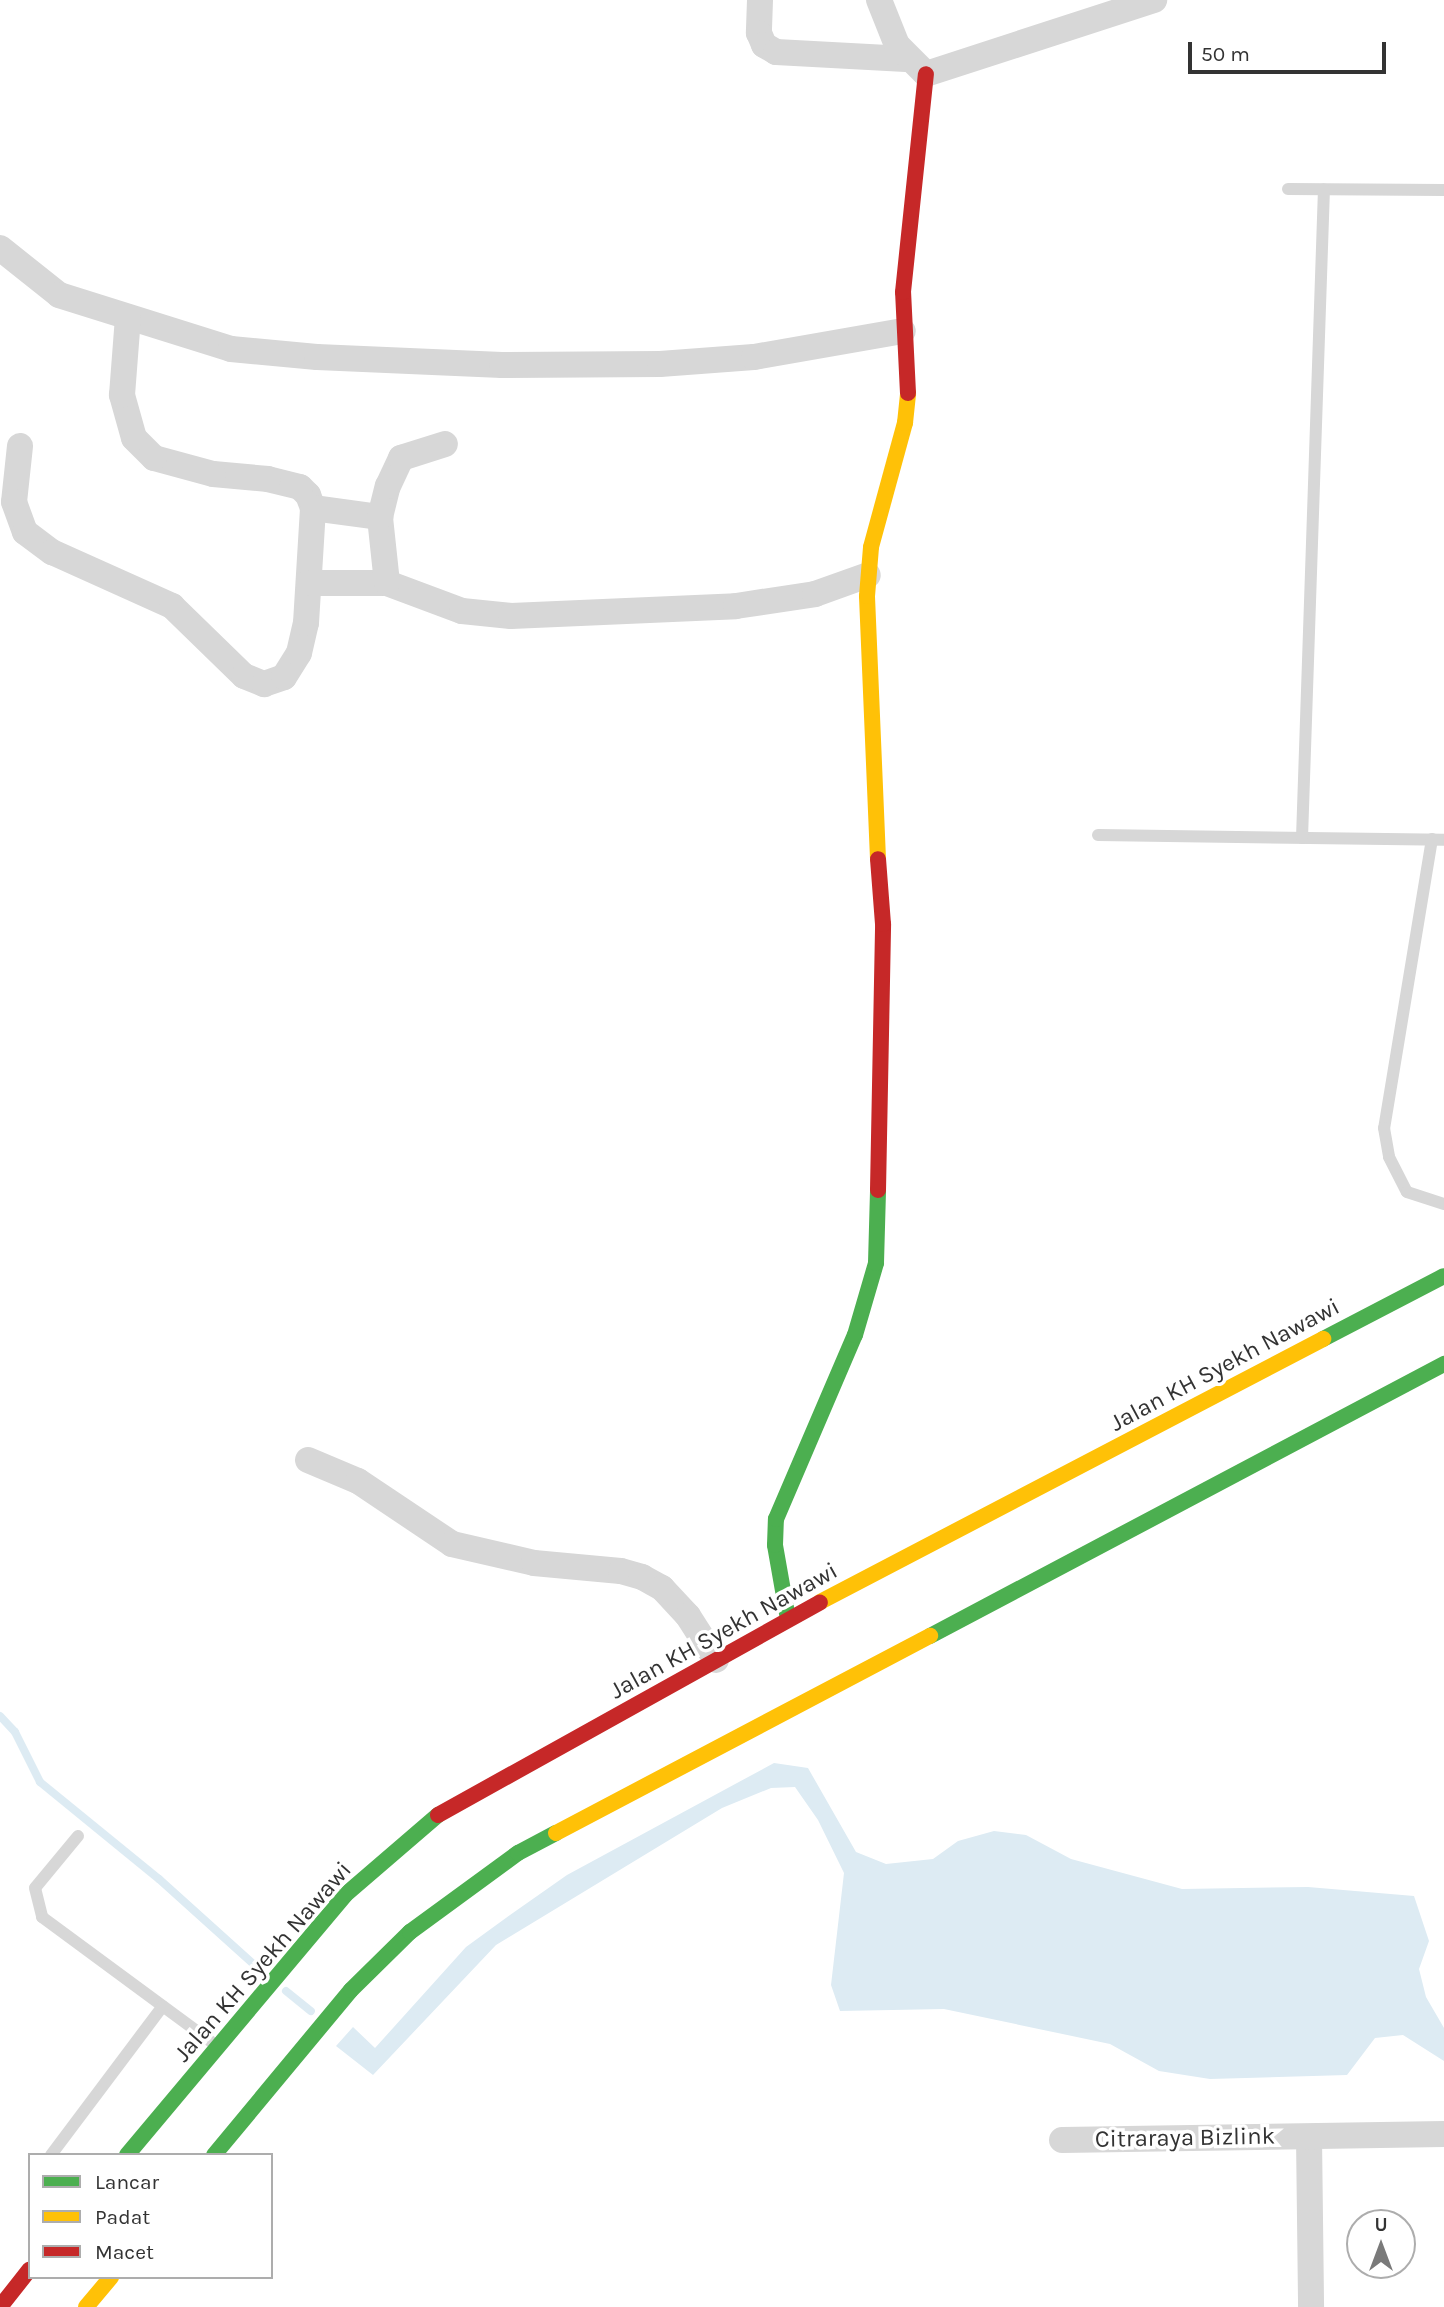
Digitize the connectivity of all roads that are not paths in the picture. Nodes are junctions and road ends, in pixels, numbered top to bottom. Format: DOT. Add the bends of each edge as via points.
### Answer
graph roads {
  1 [pos="760,0"];
  2 [pos="879,0"];
  3 [pos="1154,0"];
  4 [pos="916,66"];
  5 [pos="1287,189"];
  6 [pos="1324,189"];
  7 [pos="1444,190"];
  8 [pos="0,248"];
  9 [pos="128,317"];
  10 [pos="903,331"];
  11 [pos="445,444"];
  12 [pos="20,446"];
  13 [pos="313,508"];
  14 [pos="380,517"];
  15 [pos="869,575"];
  16 [pos="309,583"];
  17 [pos="387,583"];
  18 [pos="1098,835"];
  19 [pos="1303,838"];
  20 [pos="1438,840"];
  21 [pos="1444,1204"];
  22 [pos="1444,1276"];
  23 [pos="1444,1364"];
  24 [pos="307,1460"];
  25 [pos="788,1619"];
  26 [pos="716,1660"];
  27 [pos="78,1836"];
  28 [pos="163,2006"];
  29 [pos="220,2048"];
  30 [pos="1444,2134"];
  31 [pos="1309,2137"];
  32 [pos="1062,2140"];
  33 [pos="53,2153"];
  34 [pos="129,2153"];
  35 [pos="216,2153"];
  36 [pos="28,2272"];
  37 [pos="109,2279"];
  38 [pos="0,2307"];
  39 [pos="86,2307"];
  40 [pos="1311,2307"];
  1 -- 4 [label="street" via="759,33 764,45 776,52"];
  2 -- 4 [label="street"];
  3 -- 4 [label="street"];
  4 -- 10 [label="main road"];
  5 -- 6 [label="lane"];
  6 -- 7 [label="lane"];
  6 -- 19 [label="lane"];
  8 -- 9 [label="street" via="59,295"];
  9 -- 10 [label="street" via="231,349 502,365 660,365 754,357"];
  9 -- 13 [label="street" via="122,395 134,438 154,458 213,474 300,487"];
  10 -- 15 [label="main road" via="909,379 905,423 879,513"];
  11 -- 14 [label="street" via="401,458"];
  12 -- 16 [label="street" via="14,502 25,532 52,552 172,606 244,676 264,684 284,677 299,653"];
  13 -- 14 [label="street"];
  13 -- 16 [label="street"];
  14 -- 17 [label="street"];
  15 -- 17 [label="street" via="815,594 736,606 511,616 462,611"];
  15 -- 25 [label="main road" via="870,746 883,924 876,1263 855,1335 776,1519 775,1545"];
  16 -- 17 [label="street"];
  18 -- 19 [label="lane"];
  19 -- 20 [label="lane"];
  20 -- 21 [label="lane" via="1384,1128 1389,1157 1408,1192"];
  22 -- 25 [label="main road, Jalan KH Syekh Nawawi"];
  23 -- 35 [label="main road" via="518,1853 410,1932 351,1990"];
  24 -- 26 [label="street" via="358,1481 452,1544 534,1563 642,1577 662,1588 688,1616"];
  25 -- 26 [label="main road, Jalan KH Syekh Nawawi"];
  26 -- 29 [label="main road, Jalan KH Syekh Nawawi" via="438,1815 345,1895"];
  27 -- 28 [label="lane" via="35,1888 42,1917"];
  28 -- 29 [label="lane"];
  28 -- 33 [label="lane"];
  29 -- 34 [label="main road, Jalan KH Syekh Nawawi"];
  30 -- 31 [label="street, Citraraya Bizlink"];
  31 -- 32 [label="street, Citraraya Bizlink"];
  31 -- 40 [label="street, Citraraya Bizlink"];
  36 -- 38 [label="main road"];
  37 -- 39 [label="main road"];
}
